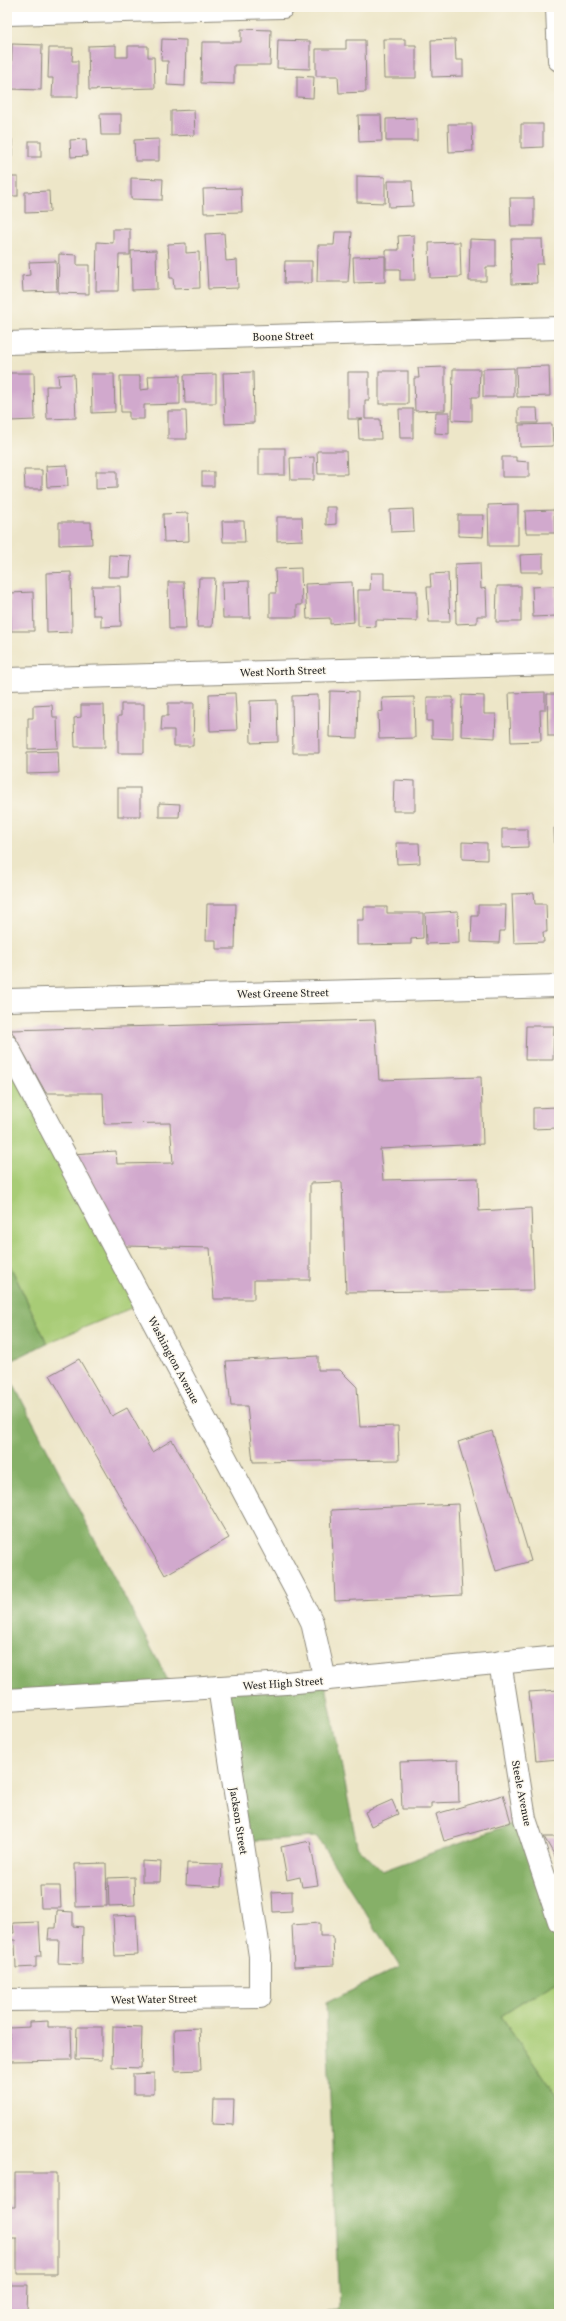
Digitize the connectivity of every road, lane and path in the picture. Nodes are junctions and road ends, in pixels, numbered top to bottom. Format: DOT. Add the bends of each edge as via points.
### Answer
graph roads {
  1 [pos="283,7"];
  2 [pos="557,7"];
  3 [pos="89,9"];
  4 [pos="7,14"];
  5 [pos="559,60"];
  6 [pos="559,328"];
  7 [pos="7,343"];
  8 [pos="559,664"];
  9 [pos="7,679"];
  10 [pos="559,986"];
  11 [pos="7,1000"];
  12 [pos="7,1046"];
  13 [pos="559,1657"];
  14 [pos="500,1662"];
  15 [pos="325,1680"];
  16 [pos="219,1687"];
  17 [pos="7,1700"];
  18 [pos="559,1922"];
  19 [pos="260,1956"];
  20 [pos="7,2000"];
  1 -- 3 [label="street"];
  2 -- 5 [label="street"];
  3 -- 4 [label="street"];
  6 -- 7 [label="street, Boone Street"];
  8 -- 9 [label="street, West North Street"];
  10 -- 11 [label="street, West Greene Street"];
  12 -- 15 [label="street, Washington Avenue" via="300,1598 312,1622"];
  13 -- 14 [label="street, West High Street"];
  14 -- 15 [label="street, West High Street"];
  14 -- 18 [label="street, Steele Avenue" via="525,1818"];
  15 -- 16 [label="street, West High Street"];
  16 -- 17 [label="street, West High Street"];
  16 -- 19 [label="street, Jackson Street"];
  19 -- 20 [label="street, West Water Street" via="260,1997"];
}
